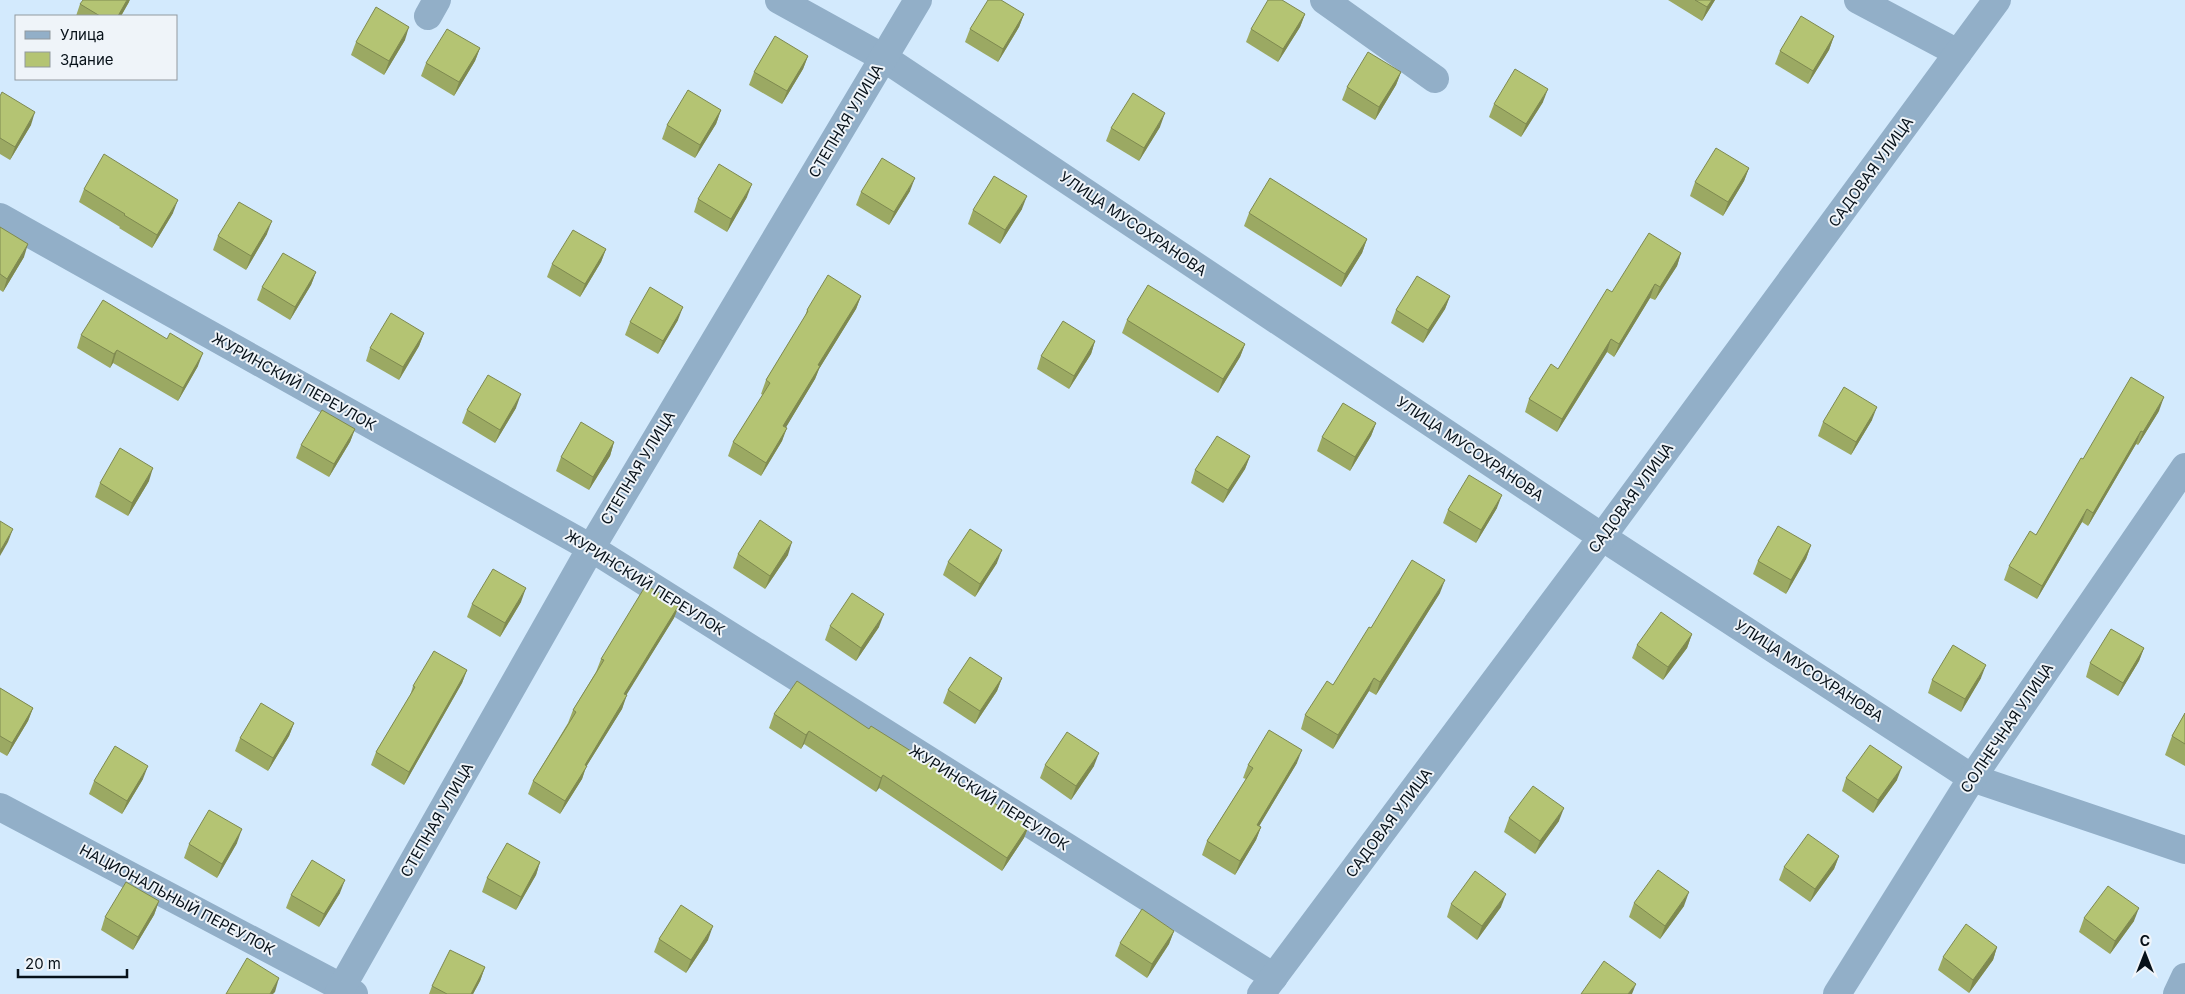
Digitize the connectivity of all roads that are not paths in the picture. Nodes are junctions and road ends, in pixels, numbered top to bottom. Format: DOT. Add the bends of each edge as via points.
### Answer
graph roads {
  1 [pos="779,0"];
  2 [pos="918,0"];
  3 [pos="1324,0"];
  4 [pos="1858,0"];
  5 [pos="1997,0"];
  6 [pos="1958,53"];
  7 [pos="884,58"];
  8 [pos="1435,79"];
  9 [pos="0,217"];
  10 [pos="2185,467"];
  11 [pos="1602,537"];
  12 [pos="591,548"];
  13 [pos="1972,778"];
  14 [pos="0,807"];
  15 [pos="2185,850"];
  16 [pos="2185,977"];
  17 [pos="1268,986"];
  18 [pos="344,992"];
  19 [pos="1837,994"];
  20 [pos="2176,994"];
  1 -- 7 [label="street, УЛИЦА МУСОХРАНОВА"];
  2 -- 7 [label="street, СТЕПНАЯ УЛИЦА"];
  3 -- 8 [label="street"];
  4 -- 6 [label="street"];
  5 -- 6 [label="street, САДОВАЯ УЛИЦА"];
  6 -- 11 [label="street, САДОВАЯ УЛИЦА"];
  7 -- 11 [label="street, УЛИЦА МУСОХРАНОВА"];
  7 -- 12 [label="street, СТЕПНАЯ УЛИЦА"];
  9 -- 12 [label="street, ЖУРИНСКИЙ ПЕРЕУЛОК"];
  10 -- 13 [label="street, СОЛНЕЧНАЯ УЛИЦА"];
  11 -- 13 [label="street, УЛИЦА МУСОХРАНОВА"];
  11 -- 17 [label="street, САДОВАЯ УЛИЦА"];
  12 -- 17 [label="street, ЖУРИНСКИЙ ПЕРЕУЛОК"];
  12 -- 18 [label="street, СТЕПНАЯ УЛИЦА"];
  13 -- 15 [label="street, УЛИЦА МУСОХРАНОВА"];
  13 -- 19 [label="street, СОЛНЕЧНАЯ УЛИЦА"];
  14 -- 18 [label="street, НАЦИОНАЛЬНЫЙ ПЕРЕУЛОК"];
  16 -- 20 [label="street"];
}
